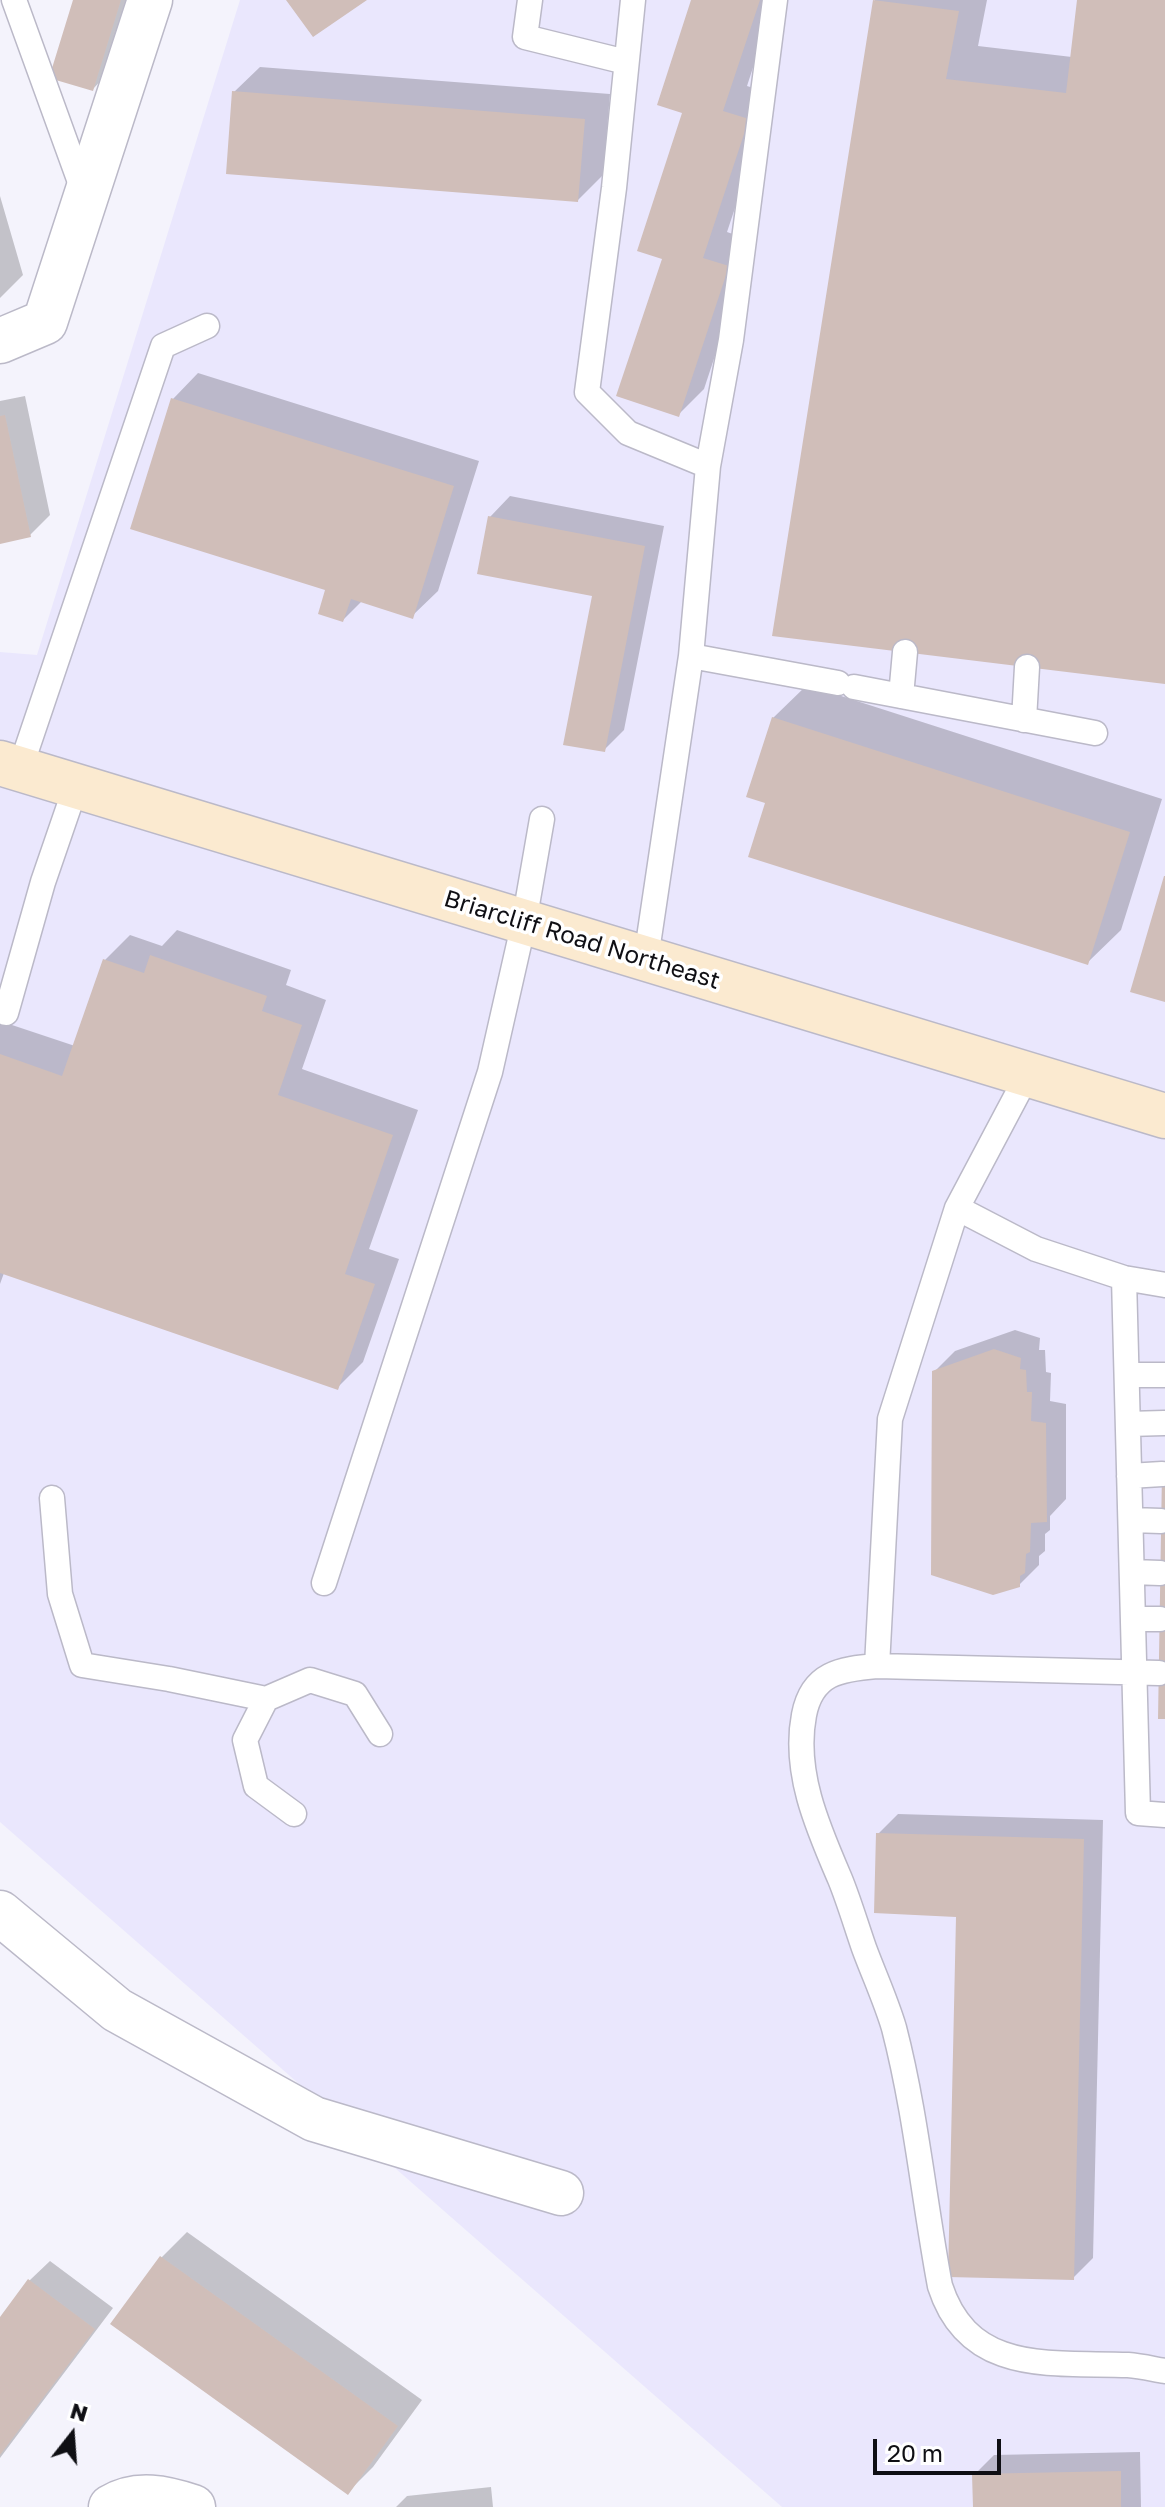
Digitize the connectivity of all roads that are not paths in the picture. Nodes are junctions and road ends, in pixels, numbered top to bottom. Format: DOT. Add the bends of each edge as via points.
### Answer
graph roads {
  1 [pos="14,0"];
  2 [pos="150,0"];
  3 [pos="530,0"];
  4 [pos="633,0"];
  5 [pos="775,0"];
  6 [pos="626,62"];
  7 [pos="86,197"];
  8 [pos="207,326"];
  9 [pos="0,341"];
  10 [pos="708,466"];
  11 [pos="905,652"];
  12 [pos="691,656"];
  13 [pos="1027,667"];
  14 [pos="901,696"];
  15 [pos="1024,720"];
  16 [pos="1095,733"];
  17 [pos="10,766"];
  18 [pos="76,786"];
  19 [pos="542,819"];
  20 [pos="524,922"];
  21 [pos="646,958"];
  22 [pos="6,1013"];
  23 [pos="1028,1074"];
  24 [pos="1165,1116"];
  25 [pos="957,1208"];
  26 [pos="1124,1278"];
  27 [pos="1165,1285"];
  28 [pos="1127,1375"];
  29 [pos="1164,1375"];
  30 [pos="1164,1423"];
  31 [pos="1128,1424"];
  32 [pos="1162,1474"];
  33 [pos="1129,1476"];
  34 [pos="52,1498"];
  35 [pos="1131,1520"];
  36 [pos="1161,1521"];
  37 [pos="1132,1572"];
  38 [pos="1160,1573"];
  39 [pos="324,1583"];
  40 [pos="1133,1619"];
  41 [pos="1160,1619"];
  42 [pos="877,1666"];
  43 [pos="1134,1673"];
  44 [pos="1159,1673"];
  45 [pos="266,1699"];
  46 [pos="380,1734"];
  47 [pos="294,1814"];
  48 [pos="1165,1815"];
  49 [pos="0,1913"];
  50 [pos="561,2193"];
  51 [pos="1165,2371"];
  52 [pos="111,2507"];
  53 [pos="193,2507"];
  1 -- 7 [label="lane"];
  2 -- 7 [label="street"];
  3 -- 6 [label="lane" via="525,37"];
  4 -- 6 [label="lane"];
  5 -- 10 [label="lane" via="731,340"];
  6 -- 10 [label="lane" via="587,392 628,433"];
  7 -- 9 [label="street" via="45,322"];
  8 -- 17 [label="lane" via="163,346"];
  10 -- 12 [label="lane"];
  11 -- 14 [label="lane"];
  12 -- 14 [label="lane"];
  12 -- 21 [label="lane"];
  13 -- 15 [label="lane"];
  14 -- 15 [label="lane"];
  15 -- 16 [label="lane"];
  17 -- 18 [label="main road, Briarcliff Road Northeast"];
  18 -- 20 [label="main road, Briarcliff Road Northeast"];
  18 -- 22 [label="lane"];
  19 -- 20 [label="lane"];
  20 -- 21 [label="main road, Briarcliff Road Northeast"];
  20 -- 39 [label="lane" via="490,1072"];
  21 -- 23 [label="main road, Briarcliff Road Northeast"];
  23 -- 24 [label="main road, Briarcliff Road Northeast"];
  23 -- 25 [label="lane"];
  25 -- 26 [label="lane" via="1036,1249"];
  25 -- 42 [label="lane" via="890,1419"];
  26 -- 27 [label="lane"];
  26 -- 28 [label="lane"];
  28 -- 29 [label="lane"];
  28 -- 31 [label="lane"];
  30 -- 31 [label="lane"];
  31 -- 33 [label="lane"];
  32 -- 33 [label="lane"];
  33 -- 35 [label="lane"];
  34 -- 45 [label="lane" via="60,1594 82,1665"];
  35 -- 36 [label="lane"];
  35 -- 37 [label="lane"];
  37 -- 38 [label="lane"];
  37 -- 40 [label="lane"];
  40 -- 41 [label="lane"];
  40 -- 43 [label="lane"];
  42 -- 43 [label="lane"];
  42 -- 51 [label="lane" via="841,1670 815,1687 804,1716 804,1773 821,1837 893,2027 946,2305 964,2331 1018,2361"];
  43 -- 44 [label="lane"];
  43 -- 48 [label="lane" via="1138,1813"];
  45 -- 46 [label="lane" via="310,1680 355,1694"];
  45 -- 47 [label="lane" via="245,1740 256,1786"];
  49 -- 50 [label="street" via="117,2010 314,2119"];
  52 -- 53 [label="street" via="146,2495"];
}
